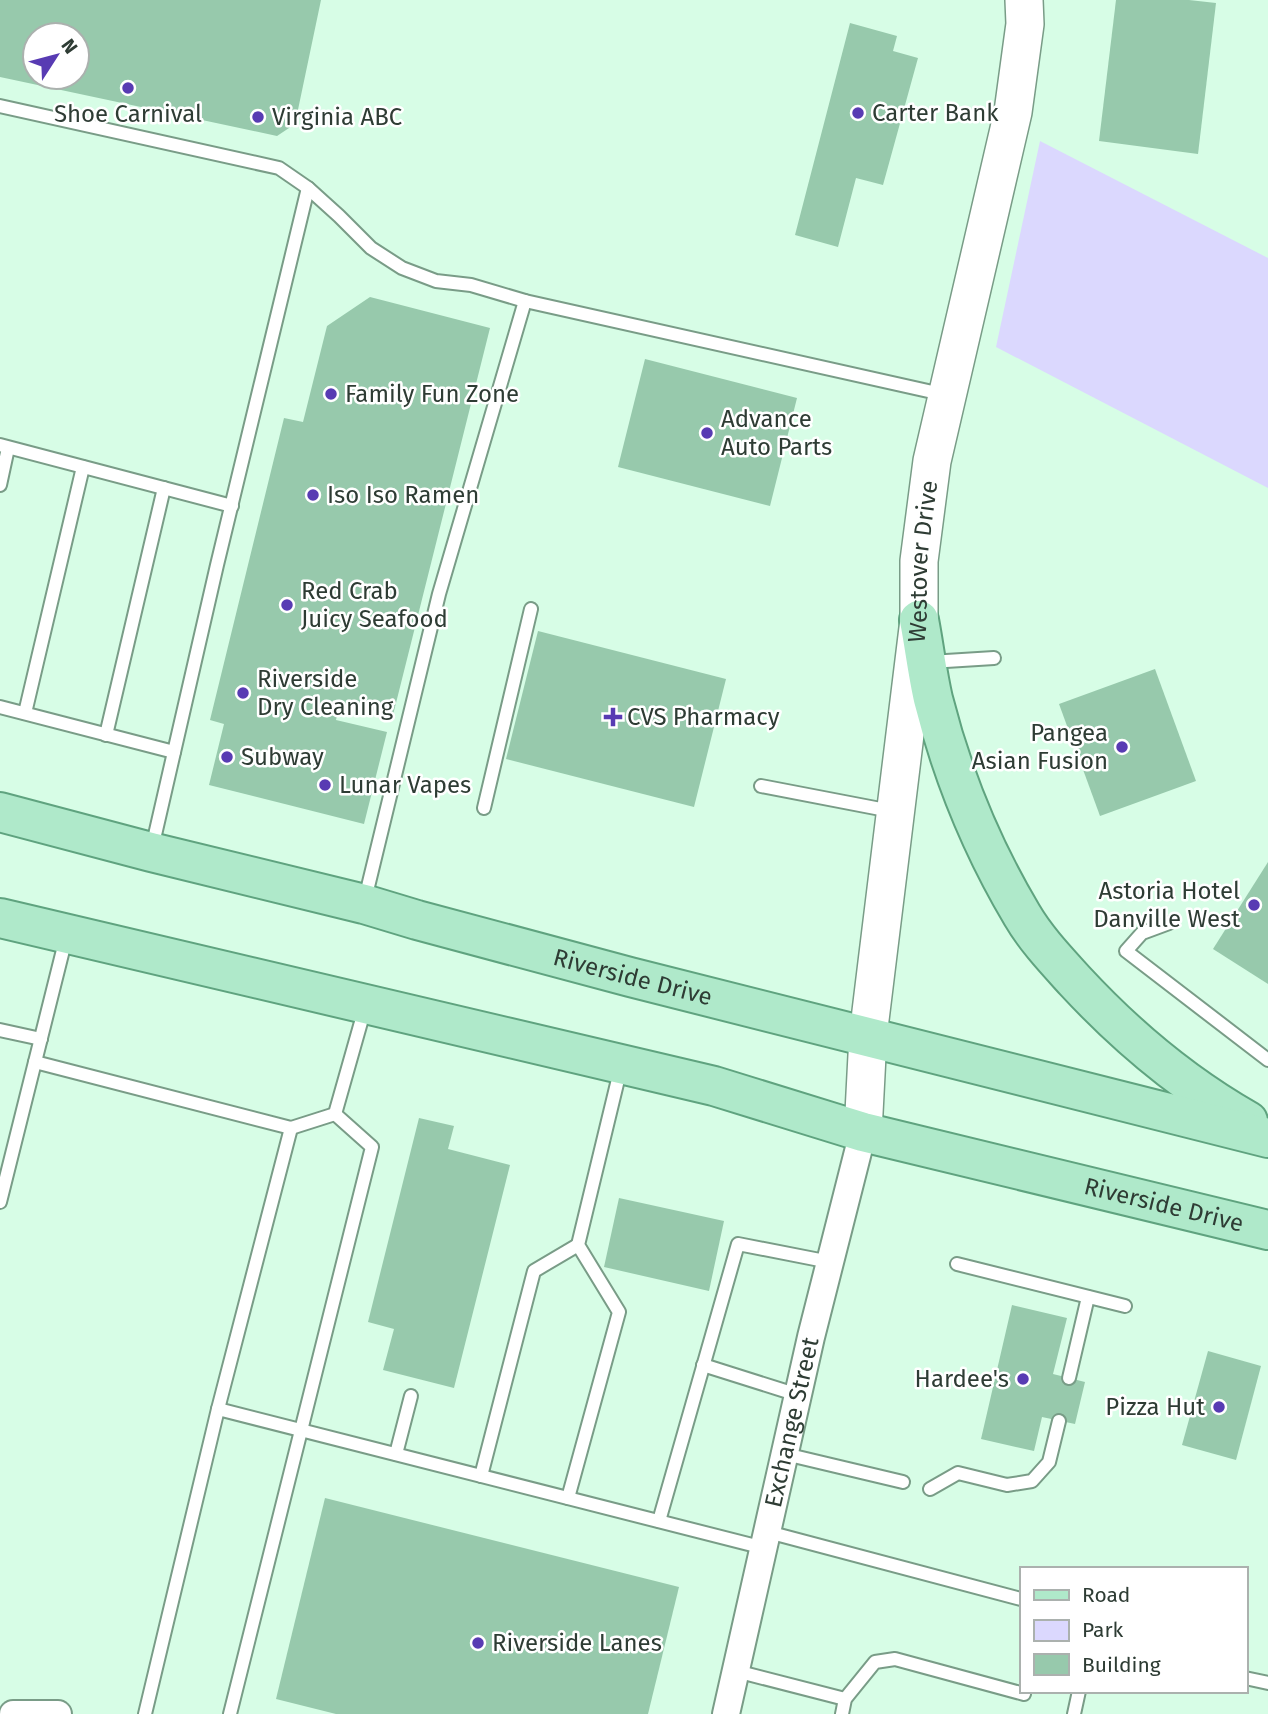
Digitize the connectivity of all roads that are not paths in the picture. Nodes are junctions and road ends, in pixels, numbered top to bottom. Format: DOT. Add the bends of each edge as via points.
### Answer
graph roads {
  1 [pos="1024,0"];
  2 [pos="0,106"];
  3 [pos="308,188"];
  4 [pos="525,301"];
  5 [pos="947,395"];
  6 [pos="4,447"];
  7 [pos="83,467"];
  8 [pos="0,485"];
  9 [pos="164,488"];
  10 [pos="232,506"];
  11 [pos="531,609"];
  12 [pos="919,620"];
  13 [pos="994,658"];
  14 [pos="926,662"];
  15 [pos="0,707"];
  16 [pos="25,713"];
  17 [pos="106,735"];
  18 [pos="174,752"];
  19 [pos="761,786"];
  20 [pos="484,808"];
  21 [pos="895,811"];
  22 [pos="0,812"];
  23 [pos="151,852"];
  24 [pos="364,904"];
  25 [pos="0,918"];
  26 [pos="1169,923"];
  27 [pos="68,933"];
  28 [pos="366,1004"];
  29 [pos="0,1030"];
  30 [pos="867,1036"];
  31 [pos="41,1039"];
  32 [pos="1268,1060"];
  33 [pos="35,1062"];
  34 [pos="622,1065"];
  35 [pos="335,1114"];
  36 [pos="291,1128"];
  37 [pos="863,1132"];
  38 [pos="1268,1135"];
  39 [pos="0,1202"];
  40 [pos="1268,1230"];
  41 [pos="578,1245"];
  42 [pos="830,1262"];
  43 [pos="957,1264"];
  44 [pos="1088,1297"];
  45 [pos="1125,1306"];
  46 [pos="703,1366"];
  47 [pos="1069,1378"];
  48 [pos="798,1395"];
  49 [pos="411,1396"];
  50 [pos="218,1409"];
  51 [pos="1059,1421"];
  52 [pos="301,1430"];
  53 [pos="396,1454"];
  54 [pos="785,1454"];
  55 [pos="481,1476"];
  56 [pos="903,1482"];
  57 [pos="930,1489"];
  58 [pos="568,1498"];
  59 [pos="659,1521"];
  60 [pos="766,1540"];
  61 [pos="1020,1599"];
  62 [pos="736,1671"];
  63 [pos="1247,1678"];
  64 [pos="1268,1683"];
  65 [pos="1020,1693"];
  66 [pos="1020,1693"];
  67 [pos="1079,1693"];
  68 [pos="1024,1694"];
  69 [pos="845,1699"];
  70 [pos="13,1714"];
  71 [pos="58,1714"];
  72 [pos="145,1714"];
  73 [pos="230,1714"];
  74 [pos="726,1714"];
  75 [pos="842,1714"];
  76 [pos="1074,1714"];
  1 -- 5 [label="main road, Westover Drive" via="1013,112"];
  2 -- 3 [label="lane" via="279,169"];
  3 -- 4 [label="lane" via="370,248 402,268 436,281 471,285"];
  3 -- 10 [label="lane"];
  4 -- 5 [label="lane"];
  4 -- 24 [label="lane" via="439,594"];
  5 -- 12 [label="main road, Westover Drive" via="932,461 919,561"];
  6 -- 7 [label="lane"];
  6 -- 8 [label="lane"];
  7 -- 9 [label="lane"];
  7 -- 16 [label="lane"];
  9 -- 10 [label="lane"];
  9 -- 17 [label="lane"];
  10 -- 18 [label="lane"];
  11 -- 20 [label="lane"];
  12 -- 14 [label="main road"];
  12 -- 21 [label="main road, Westover Drive"];
  13 -- 14 [label="lane"];
  14 -- 38 [label="main road" via="956,774 985,846 1023,916 1050,954 1102,1010 1159,1061"];
  15 -- 16 [label="lane"];
  16 -- 17 [label="lane"];
  17 -- 18 [label="lane"];
  18 -- 23 [label="lane"];
  19 -- 21 [label="lane"];
  21 -- 30 [label="main road, Westover Drive"];
  22 -- 23 [label="main road, Riverside Drive"];
  23 -- 24 [label="main road, Riverside Drive"];
  24 -- 30 [label="main road, Riverside Drive"];
  25 -- 27 [label="main road, Riverside Drive"];
  26 -- 32 [label="lane" via="1142,933 1126,951"];
  27 -- 28 [label="main road, Riverside Drive"];
  27 -- 31 [label="lane"];
  28 -- 34 [label="main road, Riverside Drive"];
  28 -- 35 [label="lane"];
  29 -- 31 [label="lane"];
  30 -- 37 [label="main road, Westover Drive"];
  30 -- 38 [label="main road, Riverside Drive"];
  31 -- 33 [label="lane"];
  33 -- 36 [label="lane"];
  33 -- 39 [label="lane"];
  34 -- 37 [label="main road, Riverside Drive" via="714,1086"];
  34 -- 41 [label="lane"];
  35 -- 36 [label="lane"];
  35 -- 52 [label="lane" via="372,1147"];
  36 -- 50 [label="lane"];
  37 -- 40 [label="main road, Riverside Drive"];
  37 -- 42 [label="street, Exchange Street"];
  41 -- 55 [label="lane" via="534,1271"];
  41 -- 58 [label="lane" via="620,1312"];
  42 -- 46 [label="lane" via="738,1244"];
  42 -- 48 [label="street, Exchange Street"];
  43 -- 44 [label="lane"];
  44 -- 45 [label="lane"];
  44 -- 47 [label="lane"];
  46 -- 48 [label="lane"];
  46 -- 59 [label="lane"];
  48 -- 54 [label="street, Exchange Street"];
  49 -- 53 [label="lane"];
  50 -- 52 [label="lane"];
  50 -- 72 [label="lane"];
  51 -- 57 [label="lane" via="1049,1462 1032,1481 1007,1485 958,1473"];
  52 -- 53 [label="lane"];
  52 -- 73 [label="lane"];
  53 -- 55 [label="lane"];
  54 -- 56 [label="lane"];
  54 -- 60 [label="street, Exchange Street"];
  55 -- 58 [label="lane"];
  58 -- 59 [label="lane"];
  59 -- 60 [label="lane"];
  60 -- 61 [label="lane"];
  60 -- 62 [label="street, Exchange Street"];
  62 -- 69 [label="lane"];
  62 -- 74 [label="street, Exchange Street"];
  63 -- 64 [label="lane"];
  65 -- 69 [label="lane" via="895,1659 875,1662"];
  66 -- 68 [label="lane"];
  67 -- 76 [label="lane"];
  69 -- 75 [label="lane"];
  70 -- 71 [label="street"];
}
